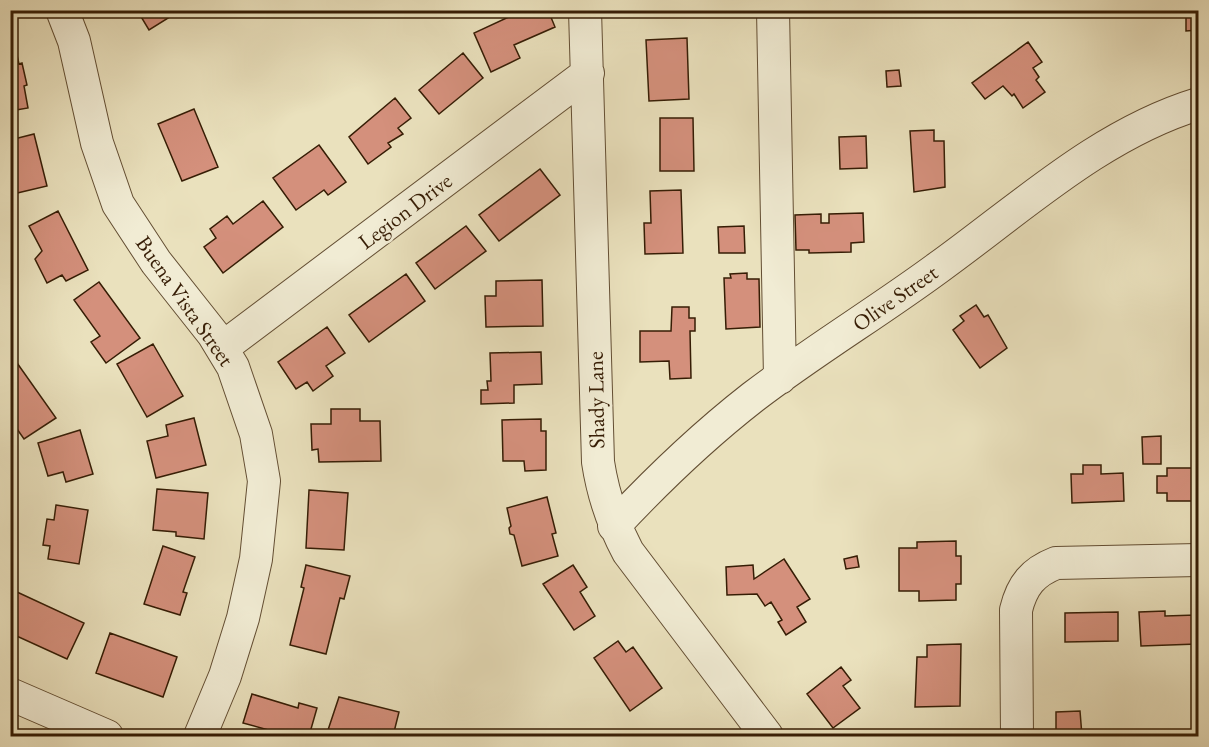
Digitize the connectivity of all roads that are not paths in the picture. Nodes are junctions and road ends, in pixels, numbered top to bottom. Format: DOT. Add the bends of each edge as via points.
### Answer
graph roads {
  1 [pos="62,10"];
  2 [pos="585,10"];
  3 [pos="773,10"];
  4 [pos="588,74"];
  5 [pos="1198,104"];
  6 [pos="222,348"];
  7 [pos="780,378"];
  8 [pos="614,526"];
  9 [pos="1198,560"];
  10 [pos="10,694"];
  11 [pos="107,736"];
  12 [pos="200,736"];
  13 [pos="767,736"];
  14 [pos="1017,736"];
  1 -- 6 [label="street, Buena Vista Street" via="74,41 97,143 118,204 156,262"];
  2 -- 4 [label="street, Shady Lane"];
  3 -- 7 [label="street"];
  4 -- 6 [label="street, Legion Drive"];
  4 -- 8 [label="street, Shady Lane" via="598,462 603,495"];
  5 -- 7 [label="street, Olive Street" via="1142,127 1095,153"];
  6 -- 12 [label="street, Buena Vista Street" via="242,389 256,434 264,481 256,559 243,618"];
  7 -- 8 [label="street, Olive Street" via="703,438"];
  8 -- 13 [label="street, Shady Lane" via="628,552"];
  9 -- 14 [label="street" via="1056,563 1028,580 1016,610"];
  10 -- 11 [label="street"];
}
